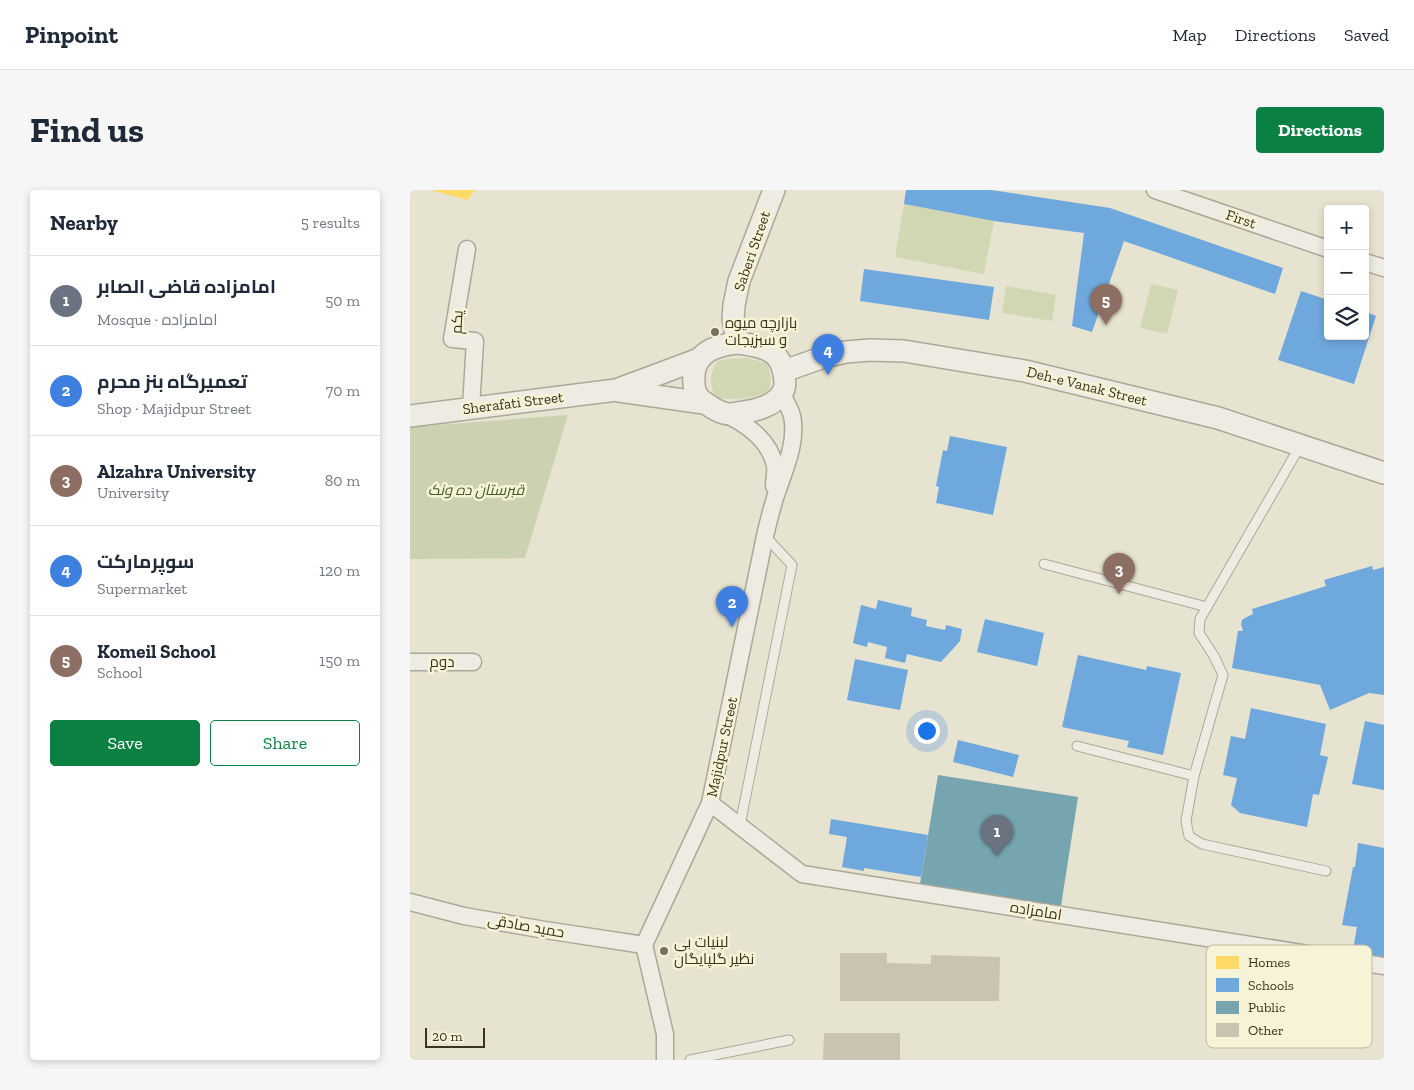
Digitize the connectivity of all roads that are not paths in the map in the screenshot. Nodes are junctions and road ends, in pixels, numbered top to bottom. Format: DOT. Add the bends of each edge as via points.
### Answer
graph roads {
  1 [pos="774,190"];
  2 [pos="1155,190"];
  3 [pos="1324,248"];
  4 [pos="467,249"];
  5 [pos="1369,263"];
  6 [pos="1384,268"];
  7 [pos="738,343"];
  8 [pos="699,359"];
  9 [pos="784,371"];
  10 [pos="616,390"];
  11 [pos="782,395"];
  12 [pos="704,402"];
  13 [pos="470,408"];
  14 [pos="725,414"];
  15 [pos="410,416"];
  16 [pos="1300,446"];
  17 [pos="1384,473"];
  18 [pos="771,510"];
  19 [pos="765,536"];
  20 [pos="1044,564"];
  21 [pos="1207,607"];
  22 [pos="410,662"];
  23 [pos="473,662"];
  24 [pos="1077,746"];
  25 [pos="1194,776"];
  26 [pos="710,803"];
  27 [pos="740,825"];
  28 [pos="1326,871"];
  29 [pos="411,904"];
  30 [pos="644,945"];
  31 [pos="1251,945"];
  32 [pos="789,1040"];
  33 [pos="665,1060"];
  34 [pos="690,1060"];
  1 -- 7 [label="street, Saberi Street" via="739,282 733,319"];
  2 -- 3 [label="street, First"];
  4 -- 13 [label="street, یکم" via="452,339 474,341"];
  5 -- 6 [label="street"];
  7 -- 8 [label="street" via="713,348"];
  7 -- 9 [label="street" via="775,354"];
  8 -- 10 [label="street"];
  8 -- 12 [label="street" via="693,377 694,389"];
  9 -- 11 [label="street"];
  9 -- 16 [label="street, Deh-e Vanak Street" via="824,356 846,352 904,351 1024,371 1218,418"];
  10 -- 12 [label="street"];
  10 -- 13 [label="street, Sherafati Street"];
  11 -- 14 [label="street" via="750,412"];
  11 -- 18 [label="street" via="792,415 792,447"];
  12 -- 14 [label="street"];
  13 -- 15 [label="street, Sherafati Street"];
  14 -- 18 [label="street" via="739,420 757,435 770,452 775,467"];
  16 -- 17 [label="street, Deh-e Vanak Street"];
  16 -- 21 [label="lane"];
  18 -- 19 [label="street, Majidpur Street"];
  19 -- 26 [label="street, Majidpur Street"];
  19 -- 27 [label="lane" via="792,565"];
  20 -- 21 [label="lane"];
  21 -- 25 [label="lane" via="1200,619 1200,633 1224,675"];
  22 -- 23 [label="street, دوم"];
  24 -- 25 [label="lane"];
  25 -- 28 [label="lane" via="1186,821 1189,836 1202,844"];
  26 -- 27 [label="street, امامزاده"];
  26 -- 30 [label="street, Majidpur Street"];
  27 -- 31 [label="street, امامزاده" via="802,874"];
  29 -- 30 [label="street, حمید صادقی" via="464,916"];
  30 -- 33 [label="street" via="665,1034"];
  32 -- 34 [label="lane"];
}
